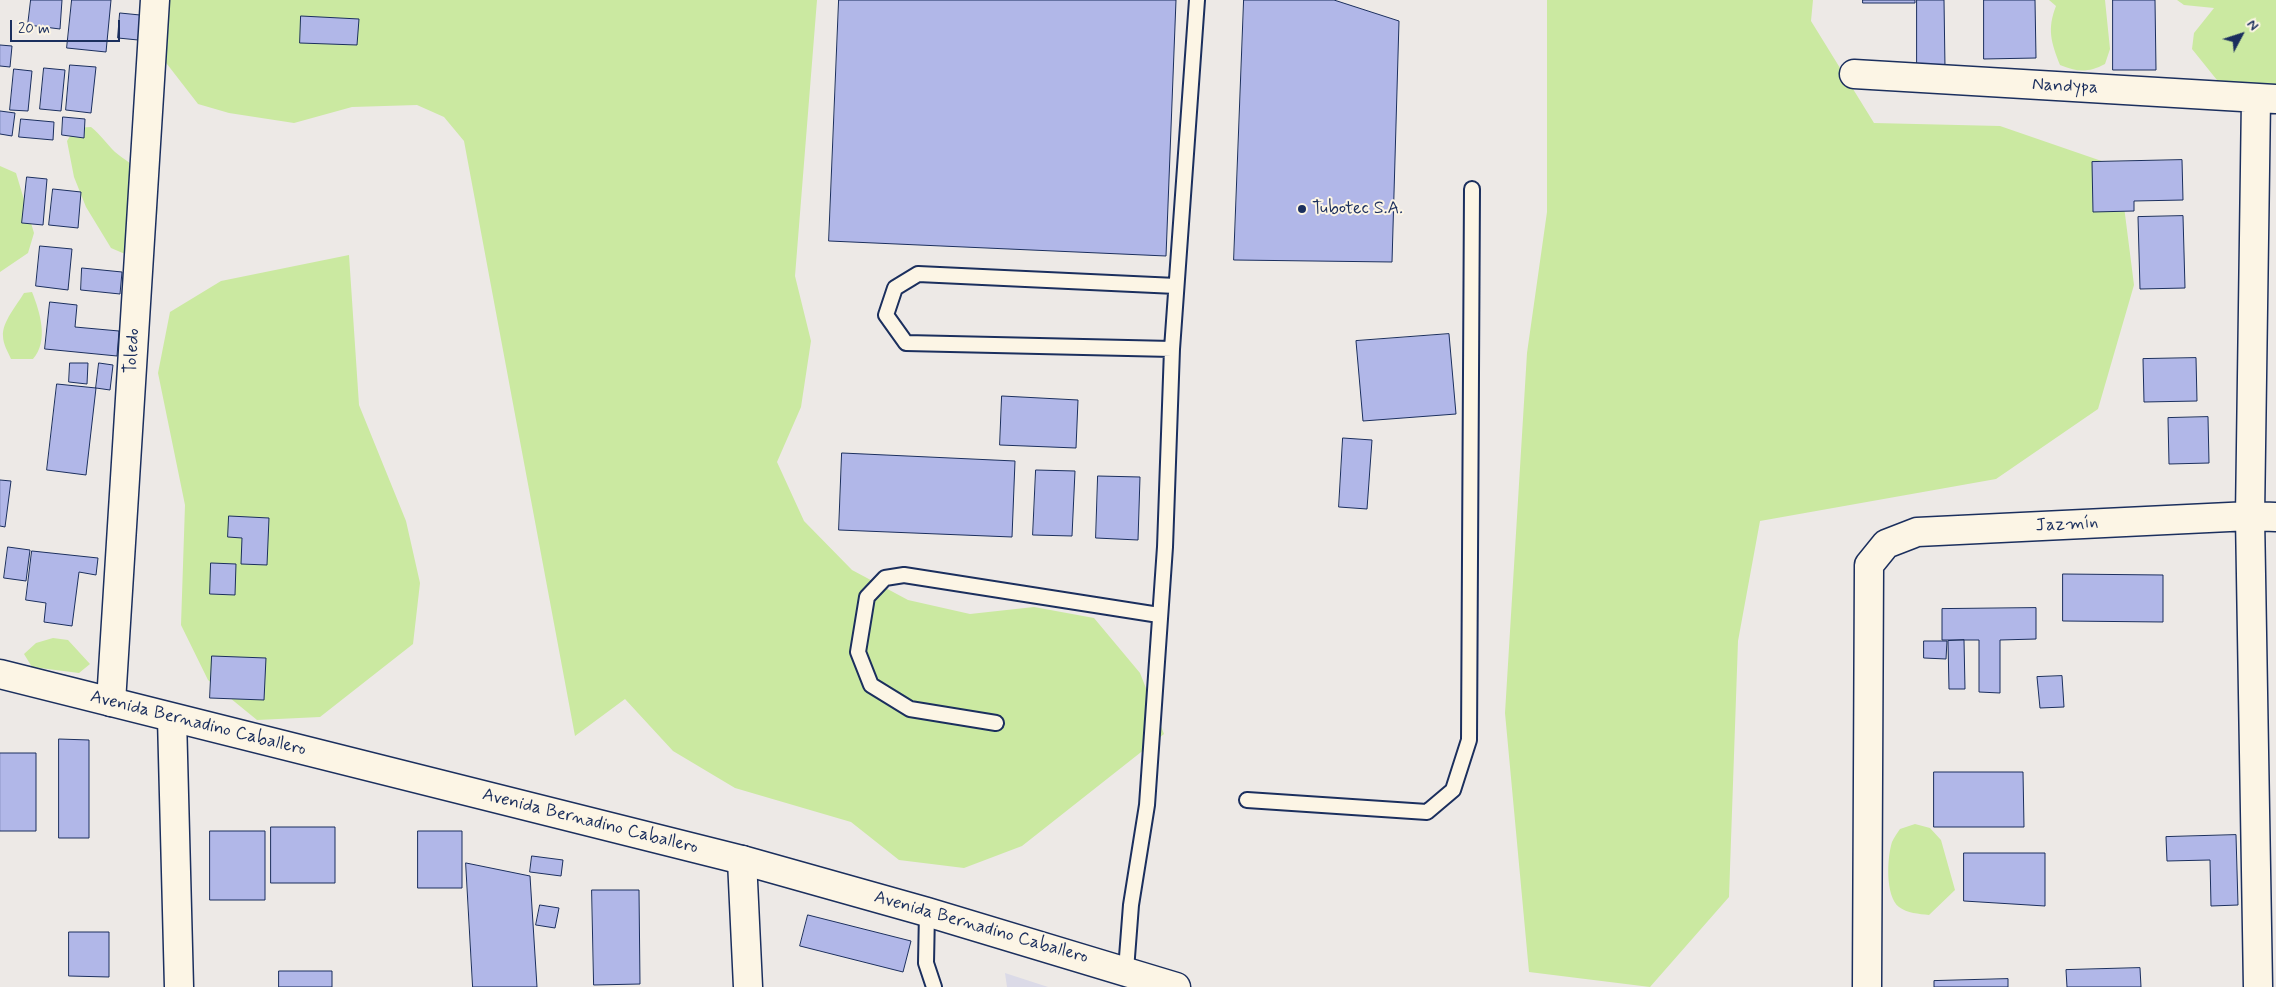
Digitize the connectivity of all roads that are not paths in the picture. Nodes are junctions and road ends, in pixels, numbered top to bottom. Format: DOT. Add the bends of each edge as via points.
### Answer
graph roads {
  1 [pos="155,0"];
  2 [pos="1198,0"];
  3 [pos="1854,74"];
  4 [pos="2266,99"];
  5 [pos="1472,189"];
  6 [pos="1176,286"];
  7 [pos="1172,349"];
  8 [pos="2263,517"];
  9 [pos="1159,615"];
  10 [pos="0,674"];
  11 [pos="111,702"];
  12 [pos="172,718"];
  13 [pos="996,723"];
  14 [pos="1247,800"];
  15 [pos="742,860"];
  16 [pos="927,912"];
  17 [pos="1126,970"];
  18 [pos="2264,971"];
  19 [pos="178,987"];
  20 [pos="748,987"];
  21 [pos="934,987"];
  22 [pos="1176,987"];
  23 [pos="1867,987"];
  1 -- 11 [label="street, Toledo"];
  2 -- 6 [label="lane"];
  3 -- 4 [label="street, Nandypa"];
  4 -- 8 [label="street"];
  5 -- 14 [label="lane" via="1469,740 1453,790 1427,812"];
  6 -- 7 [label="lane"];
  6 -- 7 [label="lane" via="918,274 895,288 886,315 906,343"];
  7 -- 9 [label="lane" via="1165,547"];
  8 -- 18 [label="street"];
  8 -- 23 [label="street, Jazmín" via="1916,532 1886,544 1870,565"];
  9 -- 13 [label="lane" via="904,575 885,578 868,597 858,652 871,685 910,709"];
  9 -- 17 [label="lane" via="1146,805 1131,905"];
  10 -- 11 [label="street, Avenida Bernadino Caballero"];
  11 -- 12 [label="street, Avenida Bernadino Caballero"];
  12 -- 15 [label="street, Avenida Bernadino Caballero"];
  12 -- 19 [label="street"];
  15 -- 16 [label="street, Avenida Bernadino Caballero"];
  15 -- 20 [label="street"];
  16 -- 17 [label="street, Avenida Bernadino Caballero"];
  16 -- 21 [label="lane" via="926,963"];
  17 -- 22 [label="street, Avenida Bernadino Caballero"];
}
